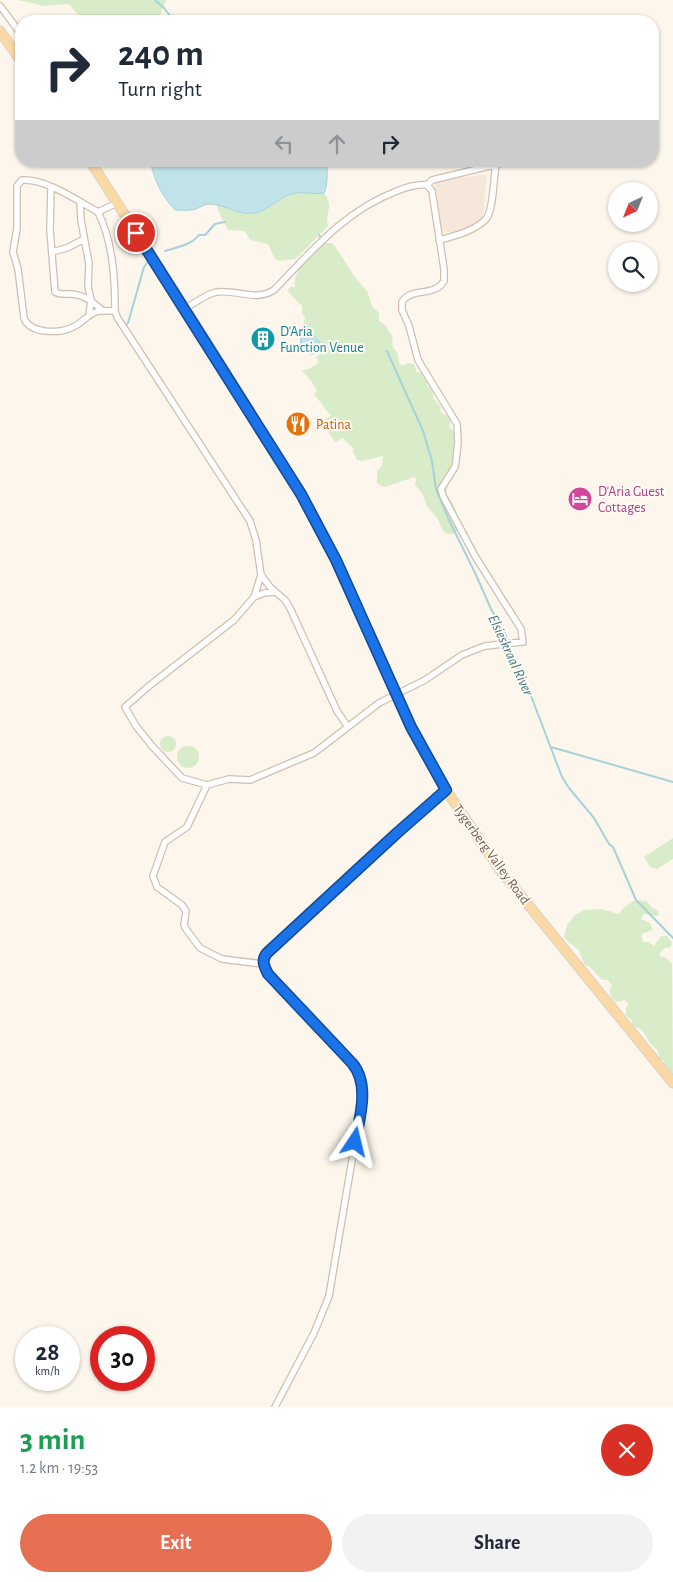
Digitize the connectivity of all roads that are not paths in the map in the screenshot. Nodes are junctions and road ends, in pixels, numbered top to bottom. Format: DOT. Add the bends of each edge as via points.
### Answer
graph roads {
  1 [pos="0,6"];
  2 [pos="15,26"];
  3 [pos="0,31"];
  4 [pos="15,52"];
  5 [pos="94,167"];
  6 [pos="487,167"];
  7 [pos="496,167"];
  8 [pos="427,185"];
  9 [pos="51,188"];
  10 [pos="80,202"];
  11 [pos="117,203"];
  12 [pos="98,212"];
  13 [pos="84,239"];
  14 [pos="439,240"];
  15 [pos="52,252"];
  16 [pos="91,300"];
  17 [pos="185,309"];
  18 [pos="102,311"];
  19 [pos="115,311"];
  20 [pos="89,316"];
  21 [pos="261,575"];
  22 [pos="275,592"];
  23 [pos="254,597"];
  24 [pos="396,695"];
  25 [pos="348,727"];
  26 [pos="207,785"];
  27 [pos="446,790"];
  28 [pos="263,964"];
  29 [pos="673,1083"];
  30 [pos="275,1407"];
  1 -- 2 [label="street"];
  3 -- 4 [label="main road"];
  5 -- 11 [label="main road, Tygerberg Valley Road"];
  6 -- 8 [label="street" via="432,180"];
  7 -- 14 [label="street" via="485,220 465,232"];
  8 -- 14 [label="street" via="432,191"];
  8 -- 17 [label="street" via="414,185 382,197 346,220 268,294 250,296 217,292"];
  9 -- 10 [label="street"];
  9 -- 15 [label="street"];
  9 -- 20 [label="street" via="25,179 17,186 14,252 25,321 32,328 58,331 75,327"];
  10 -- 12 [label="street"];
  10 -- 13 [label="street"];
  11 -- 12 [label="street"];
  11 -- 17 [label="main road, Tygerberg Valley Road"];
  12 -- 19 [label="street" via="109,246"];
  13 -- 15 [label="street"];
  13 -- 16 [label="street"];
  14 -- 24 [label="street" via="445,276 442,284 431,292 407,296 402,302 402,310 410,326 418,360 457,424 455,467 441,492 475,556 521,629 523,642 485,646 462,655"];
  15 -- 16 [label="street" via="56,293 80,295"];
  16 -- 18 [label="street"];
  16 -- 20 [label="street"];
  17 -- 24 [label="main road, Tygerberg Valley Road" via="310,511 336,560"];
  18 -- 19 [label="street"];
  18 -- 20 [label="street"];
  19 -- 21 [label="street" via="250,522"];
  21 -- 22 [label="street"];
  21 -- 23 [label="street"];
  22 -- 23 [label="street"];
  22 -- 25 [label="street" via="290,608 337,711"];
  23 -- 26 [label="street" via="234,620 125,708 140,731 179,775"];
  24 -- 25 [label="street"];
  24 -- 27 [label="main road, Tygerberg Valley Road"];
  25 -- 26 [label="street" via="314,753 295,762 250,780 229,779"];
  26 -- 28 [label="street" via="187,827 165,842 154,880 157,887 185,908 184,925 200,948 222,959"];
  27 -- 28 [label="street" via="267,953"];
  27 -- 29 [label="main road, Tygerberg Valley Road" via="500,870"];
  28 -- 30 [label="street" via="268,974 355,1067 361,1082 362,1101 329,1296 314,1333"];
}
